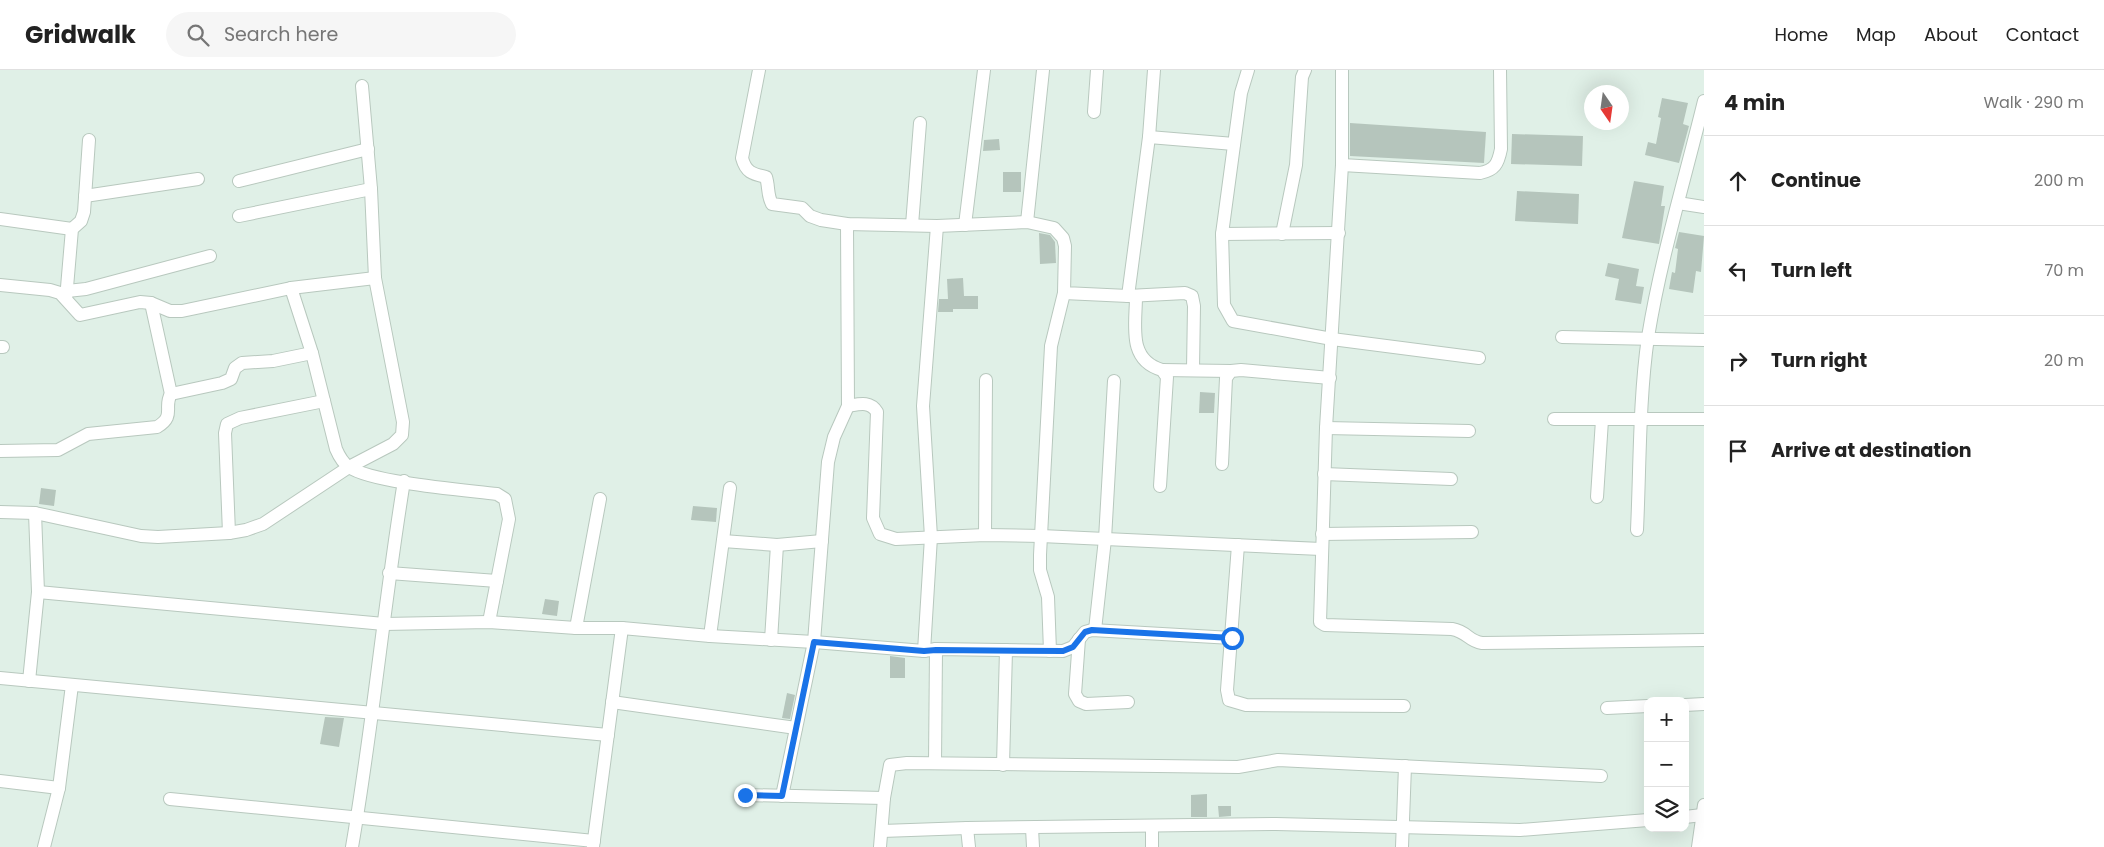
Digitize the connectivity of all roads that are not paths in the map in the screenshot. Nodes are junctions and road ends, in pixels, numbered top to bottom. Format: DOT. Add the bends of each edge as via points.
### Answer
graph roads {
  1 [pos="759,70"];
  2 [pos="984,70"];
  3 [pos="1043,70"];
  4 [pos="1097,70"];
  5 [pos="1154,70"];
  6 [pos="1248,70"];
  7 [pos="1305,70"];
  8 [pos="1336,70"];
  9 [pos="1342,70"];
  10 [pos="1500,70"];
  11 [pos="362,86"];
  12 [pos="1704,101"];
  13 [pos="1094,112"];
  14 [pos="920,123"];
  15 [pos="1149,137"];
  16 [pos="89,140"];
  17 [pos="1234,144"];
  18 [pos="368,150"];
  19 [pos="1342,164"];
  20 [pos="198,180"];
  21 [pos="239,181"];
  22 [pos="371,189"];
  23 [pos="85,196"];
  24 [pos="1678,203"];
  25 [pos="1704,207"];
  26 [pos="239,216"];
  27 [pos="0,219"];
  28 [pos="1027,222"];
  29 [pos="847,224"];
  30 [pos="912,225"];
  31 [pos="965,225"];
  32 [pos="937,226"];
  33 [pos="72,229"];
  34 [pos="1339,233"];
  35 [pos="1222,234"];
  36 [pos="1282,234"];
  37 [pos="210,256"];
  38 [pos="375,278"];
  39 [pos="0,285"];
  40 [pos="291,288"];
  41 [pos="1064,293"];
  42 [pos="66,295"];
  43 [pos="1132,296"];
  44 [pos="151,303"];
  45 [pos="1562,337"];
  46 [pos="1332,339"];
  47 [pos="1648,339"];
  48 [pos="1704,340"];
  49 [pos="312,353"];
  50 [pos="1479,358"];
  51 [pos="1193,369"];
  52 [pos="1162,370"];
  53 [pos="1231,371"];
  54 [pos="1330,378"];
  55 [pos="986,380"];
  56 [pos="1114,381"];
  57 [pos="171,394"];
  58 [pos="324,401"];
  59 [pos="848,406"];
  60 [pos="1642,419"];
  61 [pos="1704,419"];
  62 [pos="1554,420"];
  63 [pos="1602,420"];
  64 [pos="1326,428"];
  65 [pos="1469,431"];
  66 [pos="0,452"];
  67 [pos="1222,464"];
  68 [pos="349,467"];
  69 [pos="1324,474"];
  70 [pos="1451,479"];
  71 [pos="404,481"];
  72 [pos="1160,486"];
  73 [pos="730,488"];
  74 [pos="1597,497"];
  75 [pos="600,499"];
  76 [pos="0,512"];
  77 [pos="35,512"];
  78 [pos="1637,530"];
  79 [pos="1472,532"];
  80 [pos="229,533"];
  81 [pos="1322,534"];
  82 [pos="985,535"];
  83 [pos="1042,536"];
  84 [pos="931,537"];
  85 [pos="1105,539"];
  86 [pos="723,541"];
  87 [pos="822,541"];
  88 [pos="777,545"];
  89 [pos="1238,545"];
  90 [pos="1321,548"];
  91 [pos="389,573"];
  92 [pos="497,581"];
  93 [pos="38,592"];
  94 [pos="489,622"];
  95 [pos="384,624"];
  96 [pos="576,628"];
  97 [pos="622,628"];
  98 [pos="1095,630"];
  99 [pos="710,636"];
  100 [pos="1079,638"];
  101 [pos="1232,638"];
  102 [pos="771,640"];
  103 [pos="1704,640"];
  104 [pos="814,642"];
  105 [pos="930,650"];
  106 [pos="1006,650"];
  107 [pos="1050,651"];
  108 [pos="0,678"];
  109 [pos="29,681"];
  110 [pos="72,685"];
  111 [pos="612,702"];
  112 [pos="1128,702"];
  113 [pos="1704,704"];
  114 [pos="1689,705"];
  115 [pos="1404,706"];
  116 [pos="1644,706"];
  117 [pos="1607,708"];
  118 [pos="371,712"];
  119 [pos="796,728"];
  120 [pos="608,735"];
  121 [pos="935,763"];
  122 [pos="1003,765"];
  123 [pos="1405,766"];
  124 [pos="1602,776"];
  125 [pos="0,781"];
  126 [pos="58,788"];
  127 [pos="745,795"];
  128 [pos="782,796"];
  129 [pos="170,798"];
  130 [pos="884,798"];
  131 [pos="1703,810"];
  132 [pos="1689,815"];
  133 [pos="357,818"];
  134 [pos="1644,820"];
  135 [pos="1152,826"];
  136 [pos="1402,827"];
  137 [pos="967,828"];
  138 [pos="1032,828"];
  139 [pos="882,831"];
  140 [pos="594,844"];
  141 [pos="44,847"];
  142 [pos="352,847"];
  143 [pos="880,847"];
  144 [pos="968,847"];
  145 [pos="1033,847"];
  146 [pos="1152,847"];
  147 [pos="1402,847"];
  148 [pos="1698,847"];
  1 -- 29 [label="street" via="742,158 744,167 749,173 766,177 772,204 802,208 821,220"];
  2 -- 31 [label="street"];
  3 -- 28 [label="street"];
  4 -- 13 [label="street"];
  5 -- 15 [label="street"];
  6 -- 17 [label="street" via="1241,93"];
  7 -- 36 [label="street" via="1296,165"];
  8 -- 9 [label="street"];
  9 -- 19 [label="street"];
  10 -- 19 [label="street" via="1501,149 1498,162 1491,170 1480,173"];
  11 -- 18 [label="street"];
  12 -- 24 [label="street"];
  14 -- 30 [label="street"];
  15 -- 17 [label="street"];
  15 -- 43 [label="street"];
  16 -- 23 [label="street"];
  17 -- 35 [label="street"];
  18 -- 21 [label="street"];
  18 -- 22 [label="street"];
  19 -- 34 [label="street"];
  20 -- 23 [label="street"];
  22 -- 26 [label="street"];
  22 -- 38 [label="street"];
  23 -- 33 [label="street" via="81,221"];
  24 -- 25 [label="street"];
  24 -- 47 [label="street"];
  27 -- 33 [label="street"];
  28 -- 31 [label="street"];
  28 -- 41 [label="street" via="1054,228 1062,238 1065,246"];
  29 -- 30 [label="street"];
  29 -- 59 [label="street"];
  30 -- 32 [label="street"];
  31 -- 32 [label="street"];
  32 -- 84 [label="street" via="923,406"];
  33 -- 42 [label="street"];
  34 -- 36 [label="street"];
  34 -- 46 [label="street"];
  35 -- 36 [label="street"];
  35 -- 46 [label="street" via="1224,305 1233,321"];
  37 -- 42 [label="street"];
  38 -- 40 [label="street"];
  38 -- 68 [label="street" via="403,422 402,435 393,444"];
  39 -- 42 [label="street" via="50,290"];
  40 -- 44 [label="street" via="182,310 170,311"];
  40 -- 49 [label="street"];
  41 -- 43 [label="street"];
  41 -- 83 [label="street" via="1051,346"];
  42 -- 44 [label="street" via="80,315 140,302"];
  43 -- 51 [label="street" via="1185,293 1192,296"];
  43 -- 52 [label="street" via="1138,352 1144,362"];
  44 -- 57 [label="street"];
  45 -- 47 [label="street"];
  46 -- 50 [label="street"];
  46 -- 54 [label="street"];
  47 -- 48 [label="street"];
  47 -- 60 [label="street"];
  49 -- 57 [label="street" via="242,363 235,368 231,379 222,383"];
  49 -- 58 [label="street"];
  51 -- 52 [label="street"];
  51 -- 53 [label="street"];
  52 -- 72 [label="street" via="1167,386"];
  53 -- 54 [label="street"];
  53 -- 67 [label="street" via="1226,378"];
  54 -- 64 [label="street"];
  55 -- 82 [label="street"];
  56 -- 85 [label="street"];
  57 -- 66 [label="street" via="166,422 157,427 88,434 69,446 48,452"];
  58 -- 68 [label="street" via="336,449"];
  58 -- 80 [label="street" via="240,418 227,424"];
  59 -- 84 [label="street" via="868,404 877,412 873,518 880,534 896,539"];
  59 -- 87 [label="street" via="834,437 828,462"];
  60 -- 61 [label="street"];
  60 -- 63 [label="street"];
  60 -- 78 [label="street"];
  62 -- 63 [label="street"];
  63 -- 74 [label="street"];
  64 -- 65 [label="street"];
  64 -- 69 [label="street"];
  68 -- 71 [label="street" via="369,476"];
  68 -- 80 [label="street" via="264,524"];
  69 -- 70 [label="street"];
  69 -- 81 [label="street"];
  71 -- 91 [label="street"];
  71 -- 92 [label="street" via="497,494 505,499 509,519"];
  73 -- 86 [label="street"];
  75 -- 96 [label="street"];
  76 -- 77 [label="street"];
  77 -- 80 [label="street" via="141,536"];
  77 -- 93 [label="street"];
  79 -- 81 [label="street"];
  81 -- 90 [label="street"];
  82 -- 83 [label="street"];
  82 -- 84 [label="street"];
  83 -- 85 [label="street"];
  83 -- 107 [label="street" via="1040,570 1048,597"];
  84 -- 105 [label="street"];
  85 -- 89 [label="street"];
  85 -- 98 [label="street"];
  86 -- 88 [label="street"];
  86 -- 99 [label="street"];
  87 -- 88 [label="street"];
  87 -- 104 [label="street"];
  88 -- 102 [label="street"];
  89 -- 90 [label="street"];
  89 -- 101 [label="street"];
  90 -- 103 [label="street" via="1319,613 1320,622 1325,625 1452,629 1462,631 1473,642 1482,643"];
  91 -- 92 [label="street"];
  91 -- 95 [label="street"];
  92 -- 94 [label="street"];
  93 -- 95 [label="street"];
  93 -- 109 [label="street"];
  94 -- 95 [label="street"];
  94 -- 96 [label="street"];
  95 -- 118 [label="street"];
  96 -- 97 [label="street"];
  97 -- 99 [label="street"];
  97 -- 111 [label="street"];
  98 -- 100 [label="street" via="1085,632"];
  98 -- 101 [label="street"];
  99 -- 102 [label="street"];
  100 -- 107 [label="street" via="1073,647"];
  100 -- 112 [label="street" via="1078,701 1086,704"];
  101 -- 115 [label="street" via="1229,700 1246,705"];
  102 -- 104 [label="street"];
  104 -- 105 [label="street"];
  104 -- 119 [label="street"];
  105 -- 106 [label="street"];
  105 -- 121 [label="street"];
  106 -- 107 [label="street"];
  106 -- 122 [label="street"];
  108 -- 109 [label="street"];
  109 -- 110 [label="street"];
  110 -- 118 [label="street"];
  110 -- 126 [label="street"];
  111 -- 119 [label="street"];
  111 -- 120 [label="street"];
  113 -- 114 [label="street"];
  116 -- 117 [label="street"];
  118 -- 120 [label="street"];
  118 -- 133 [label="street"];
  119 -- 128 [label="street"];
  120 -- 140 [label="street"];
  121 -- 122 [label="street"];
  121 -- 130 [label="street" via="890,765"];
  122 -- 123 [label="street" via="1238,767 1278,760"];
  123 -- 124 [label="street"];
  123 -- 136 [label="street"];
  125 -- 126 [label="street"];
  126 -- 141 [label="street"];
  127 -- 128 [label="street"];
  128 -- 130 [label="street"];
  129 -- 133 [label="street"];
  130 -- 139 [label="street"];
  131 -- 132 [label="street"];
  131 -- 148 [label="street"];
  133 -- 140 [label="street"];
  133 -- 142 [label="street"];
  134 -- 136 [label="street" via="1520,830"];
  135 -- 136 [label="street"];
  135 -- 138 [label="street"];
  135 -- 146 [label="street"];
  136 -- 147 [label="street"];
  137 -- 138 [label="street"];
  137 -- 139 [label="street"];
  137 -- 144 [label="street"];
  138 -- 145 [label="street"];
  139 -- 143 [label="street"];
}
